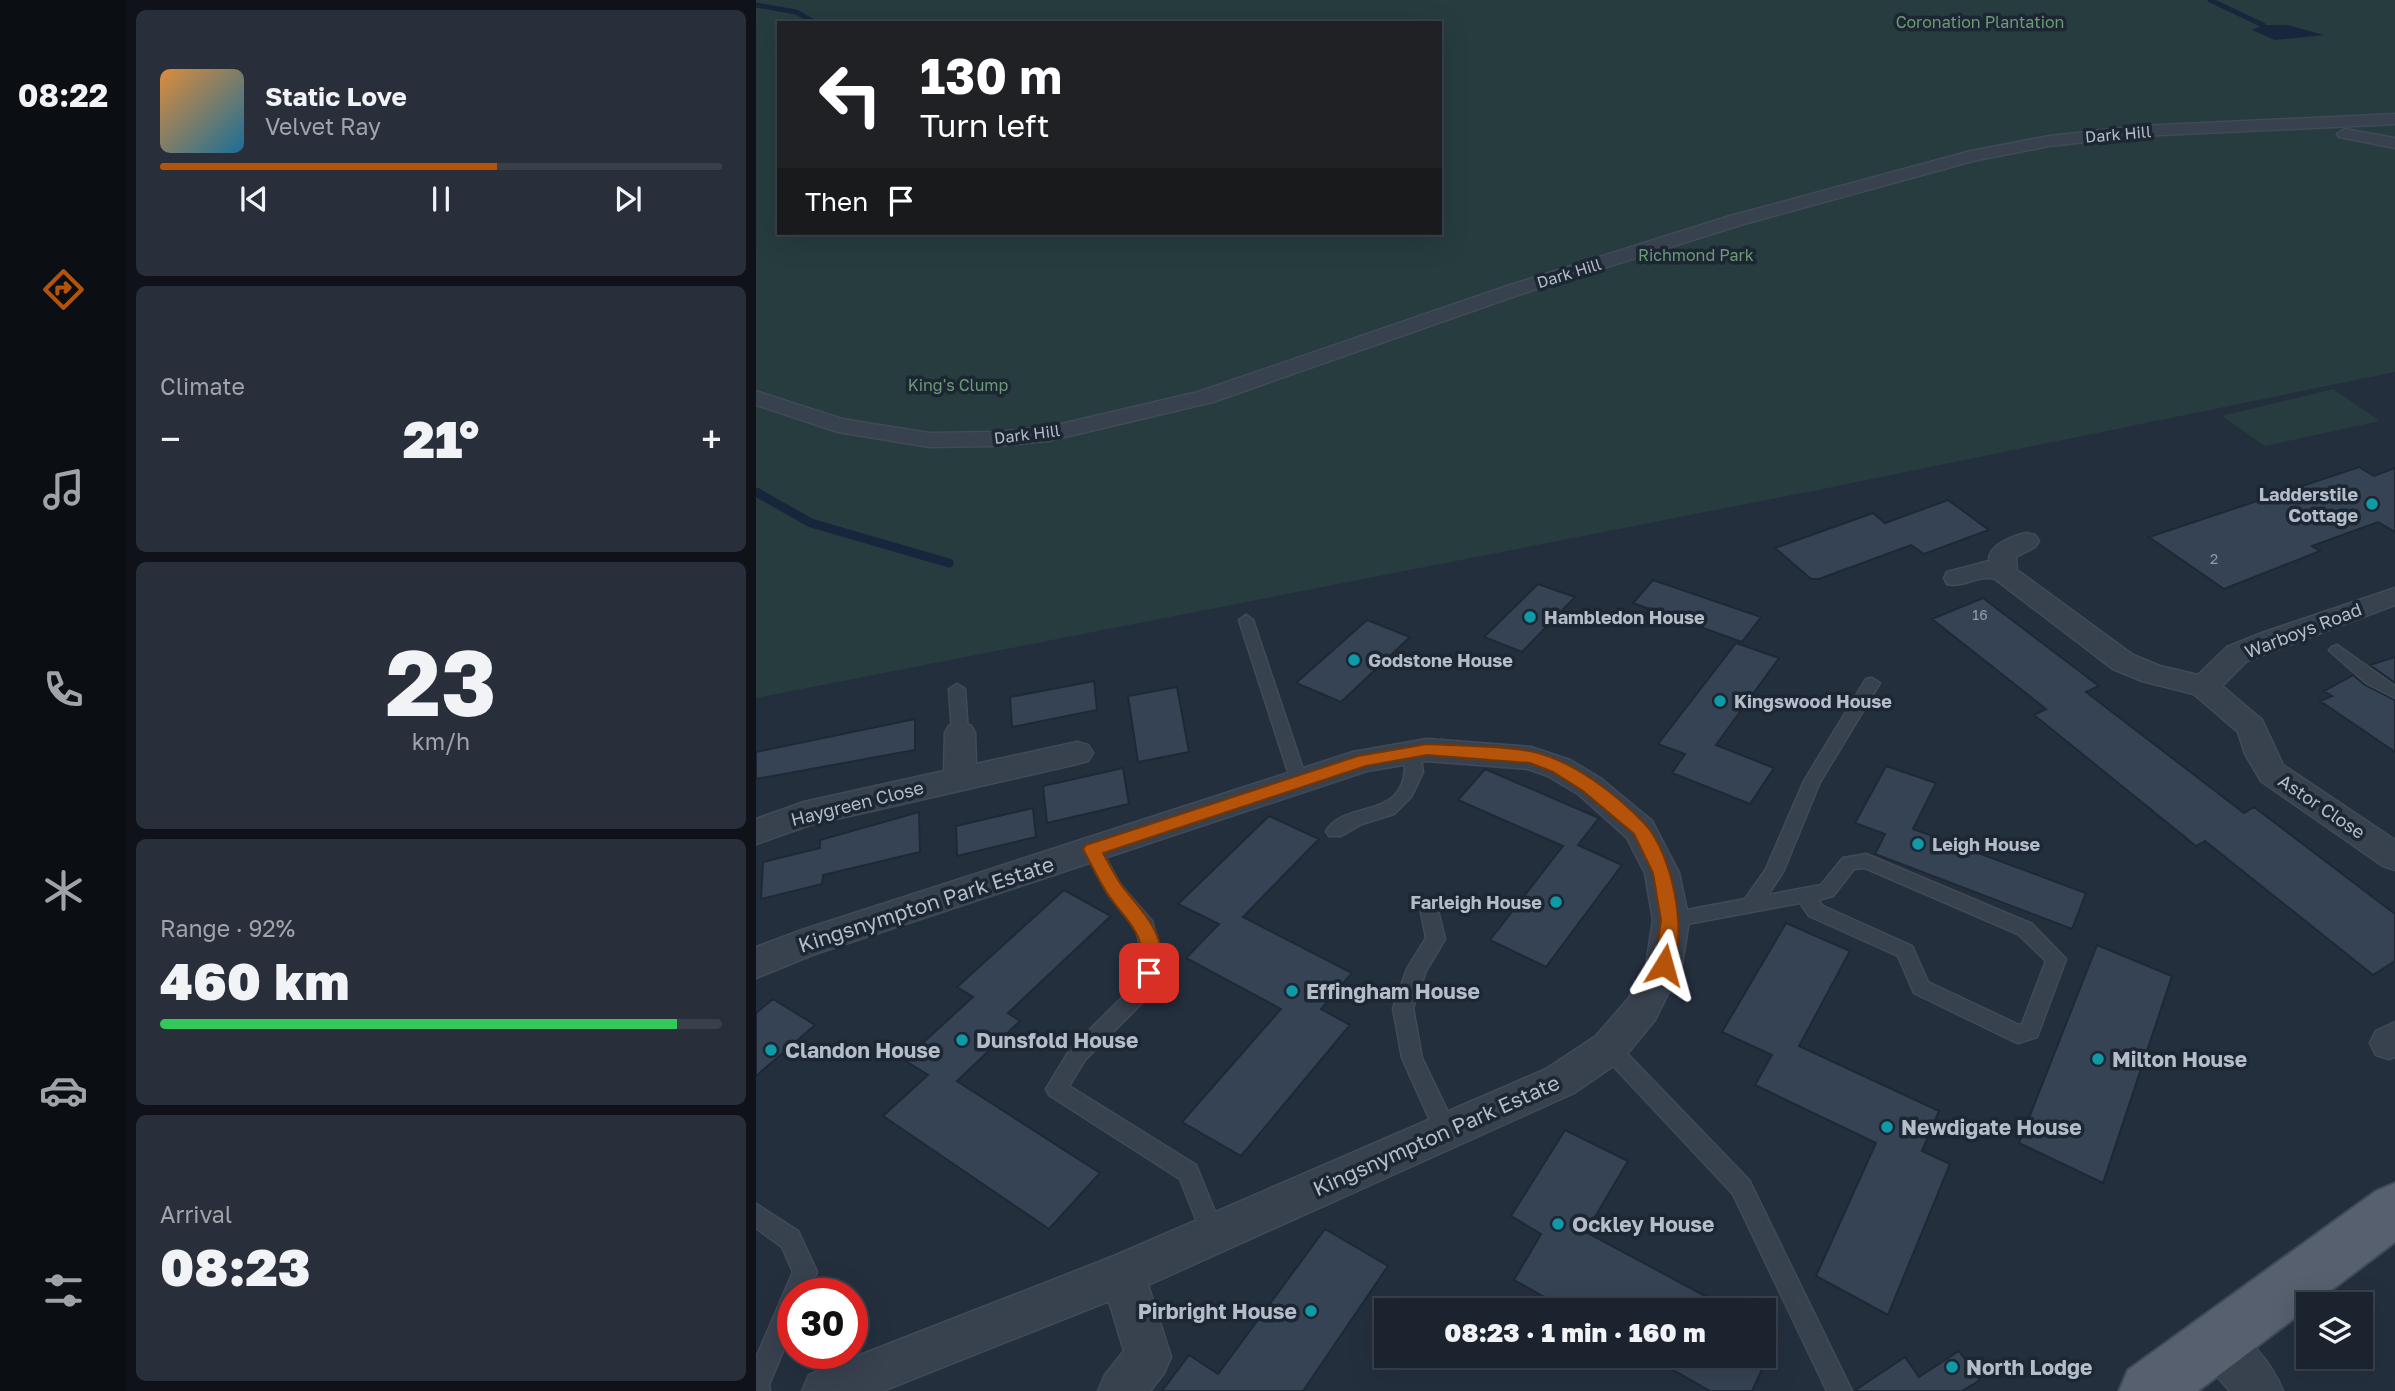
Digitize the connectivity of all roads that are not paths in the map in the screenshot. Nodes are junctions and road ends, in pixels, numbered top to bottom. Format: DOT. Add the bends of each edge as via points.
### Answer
graph roads {
  1 [pos="2395,119"];
  2 [pos="2296,124"];
  3 [pos="2395,143"];
  4 [pos="756,398"];
  5 [pos="2026,541"];
  6 [pos="2004,573"];
  7 [pos="1957,578"];
  8 [pos="2395,596"];
  9 [pos="1246,620"];
  10 [pos="2337,650"];
  11 [pos="2210,681"];
  12 [pos="1872,682"];
  13 [pos="957,689"];
  14 [pos="2395,693"];
  15 [pos="960,733"];
  16 [pos="1412,752"];
  17 [pos="1077,753"];
  18 [pos="960,777"];
  19 [pos="1300,781"];
  20 [pos="1335,831"];
  21 [pos="756,832"];
  22 [pos="1092,849"];
  23 [pos="2395,857"];
  24 [pos="1804,895"];
  25 [pos="1751,905"];
  26 [pos="1429,907"];
  27 [pos="1671,920"];
  28 [pos="756,963"];
  29 [pos="1609,1048"];
  30 [pos="1446,1132"];
  31 [pos="2395,1209"];
  32 [pos="756,1215"];
  33 [pos="1213,1234"];
  34 [pos="1123,1274"];
  35 [pos="801,1278"];
  36 [pos="777,1336"];
  37 [pos="2217,1342"];
  38 [pos="758,1391"];
  39 [pos="825,1391"];
  40 [pos="1121,1391"];
  41 [pos="1840,1391"];
  42 [pos="2149,1391"];
  43 [pos="2260,1391"];
  1 -- 2 [label="street, Dark Hill"];
  2 -- 3 [label="street"];
  2 -- 4 [label="street, Dark Hill" via="2140,131 1971,156 1711,228 1517,289 1205,397 1048,434 929,440 838,425"];
  5 -- 6 [label="street" via="2002,554"];
  6 -- 7 [label="street" via="1987,568"];
  6 -- 11 [label="street, Astor Close" via="2123,662 2152,674"];
  8 -- 11 [label="street, Warboys Road" via="2237,654"];
  9 -- 19 [label="lane"];
  10 -- 14 [label="lane"];
  11 -- 23 [label="street, Astor Close" via="2252,727 2272,773"];
  12 -- 25 [label="lane" via="1812,780 1774,872"];
  13 -- 15 [label="lane"];
  15 -- 18 [label="street"];
  16 -- 19 [label="street, Kingsnympton Park Estate"];
  16 -- 20 [label="lane" via="1415,772 1405,793 1388,810"];
  16 -- 27 [label="street, Kingsnympton Park Estate" via="1531,758 1590,786 1640,830 1662,873"];
  17 -- 18 [label="street, Haygreen Close"];
  18 -- 21 [label="street, Haygreen Close" via="804,814"];
  19 -- 22 [label="street, Kingsnympton Park Estate"];
  22 -- 28 [label="street, Kingsnympton Park Estate"];
  22 -- 33 [label="lane" via="1114,889 1145,926 1153,959 1144,988 1078,1054 1056,1089 1188,1172"];
  24 -- 24 [label="lane" via="1827,891 1849,863 1866,861 2025,929 2056,959 2030,1031 2018,1034 1921,987 1905,951 1816,911"];
  24 -- 25 [label="lane"];
  25 -- 27 [label="lane"];
  26 -- 30 [label="lane" via="1436,939 1403,1008 1412,1058"];
  27 -- 29 [label="street, Kingsnympton Park Estate" via="1664,965 1642,1009"];
  29 -- 30 [label="street, Kingsnympton Park Estate" via="1560,1081"];
  29 -- 41 [label="lane" via="1741,1187"];
  30 -- 33 [label="street, Kingsnympton Park Estate"];
  31 -- 37 [label="main road"];
  32 -- 35 [label="lane" via="789,1240 804,1272"];
  33 -- 34 [label="street, Kingsnympton Park Estate"];
  34 -- 39 [label="street, Kingsnympton Park Estate"];
  34 -- 40 [label="street" via="1147,1357"];
  36 -- 38 [label="lane"];
  37 -- 42 [label="main road"];
  37 -- 43 [label="street"];
}
